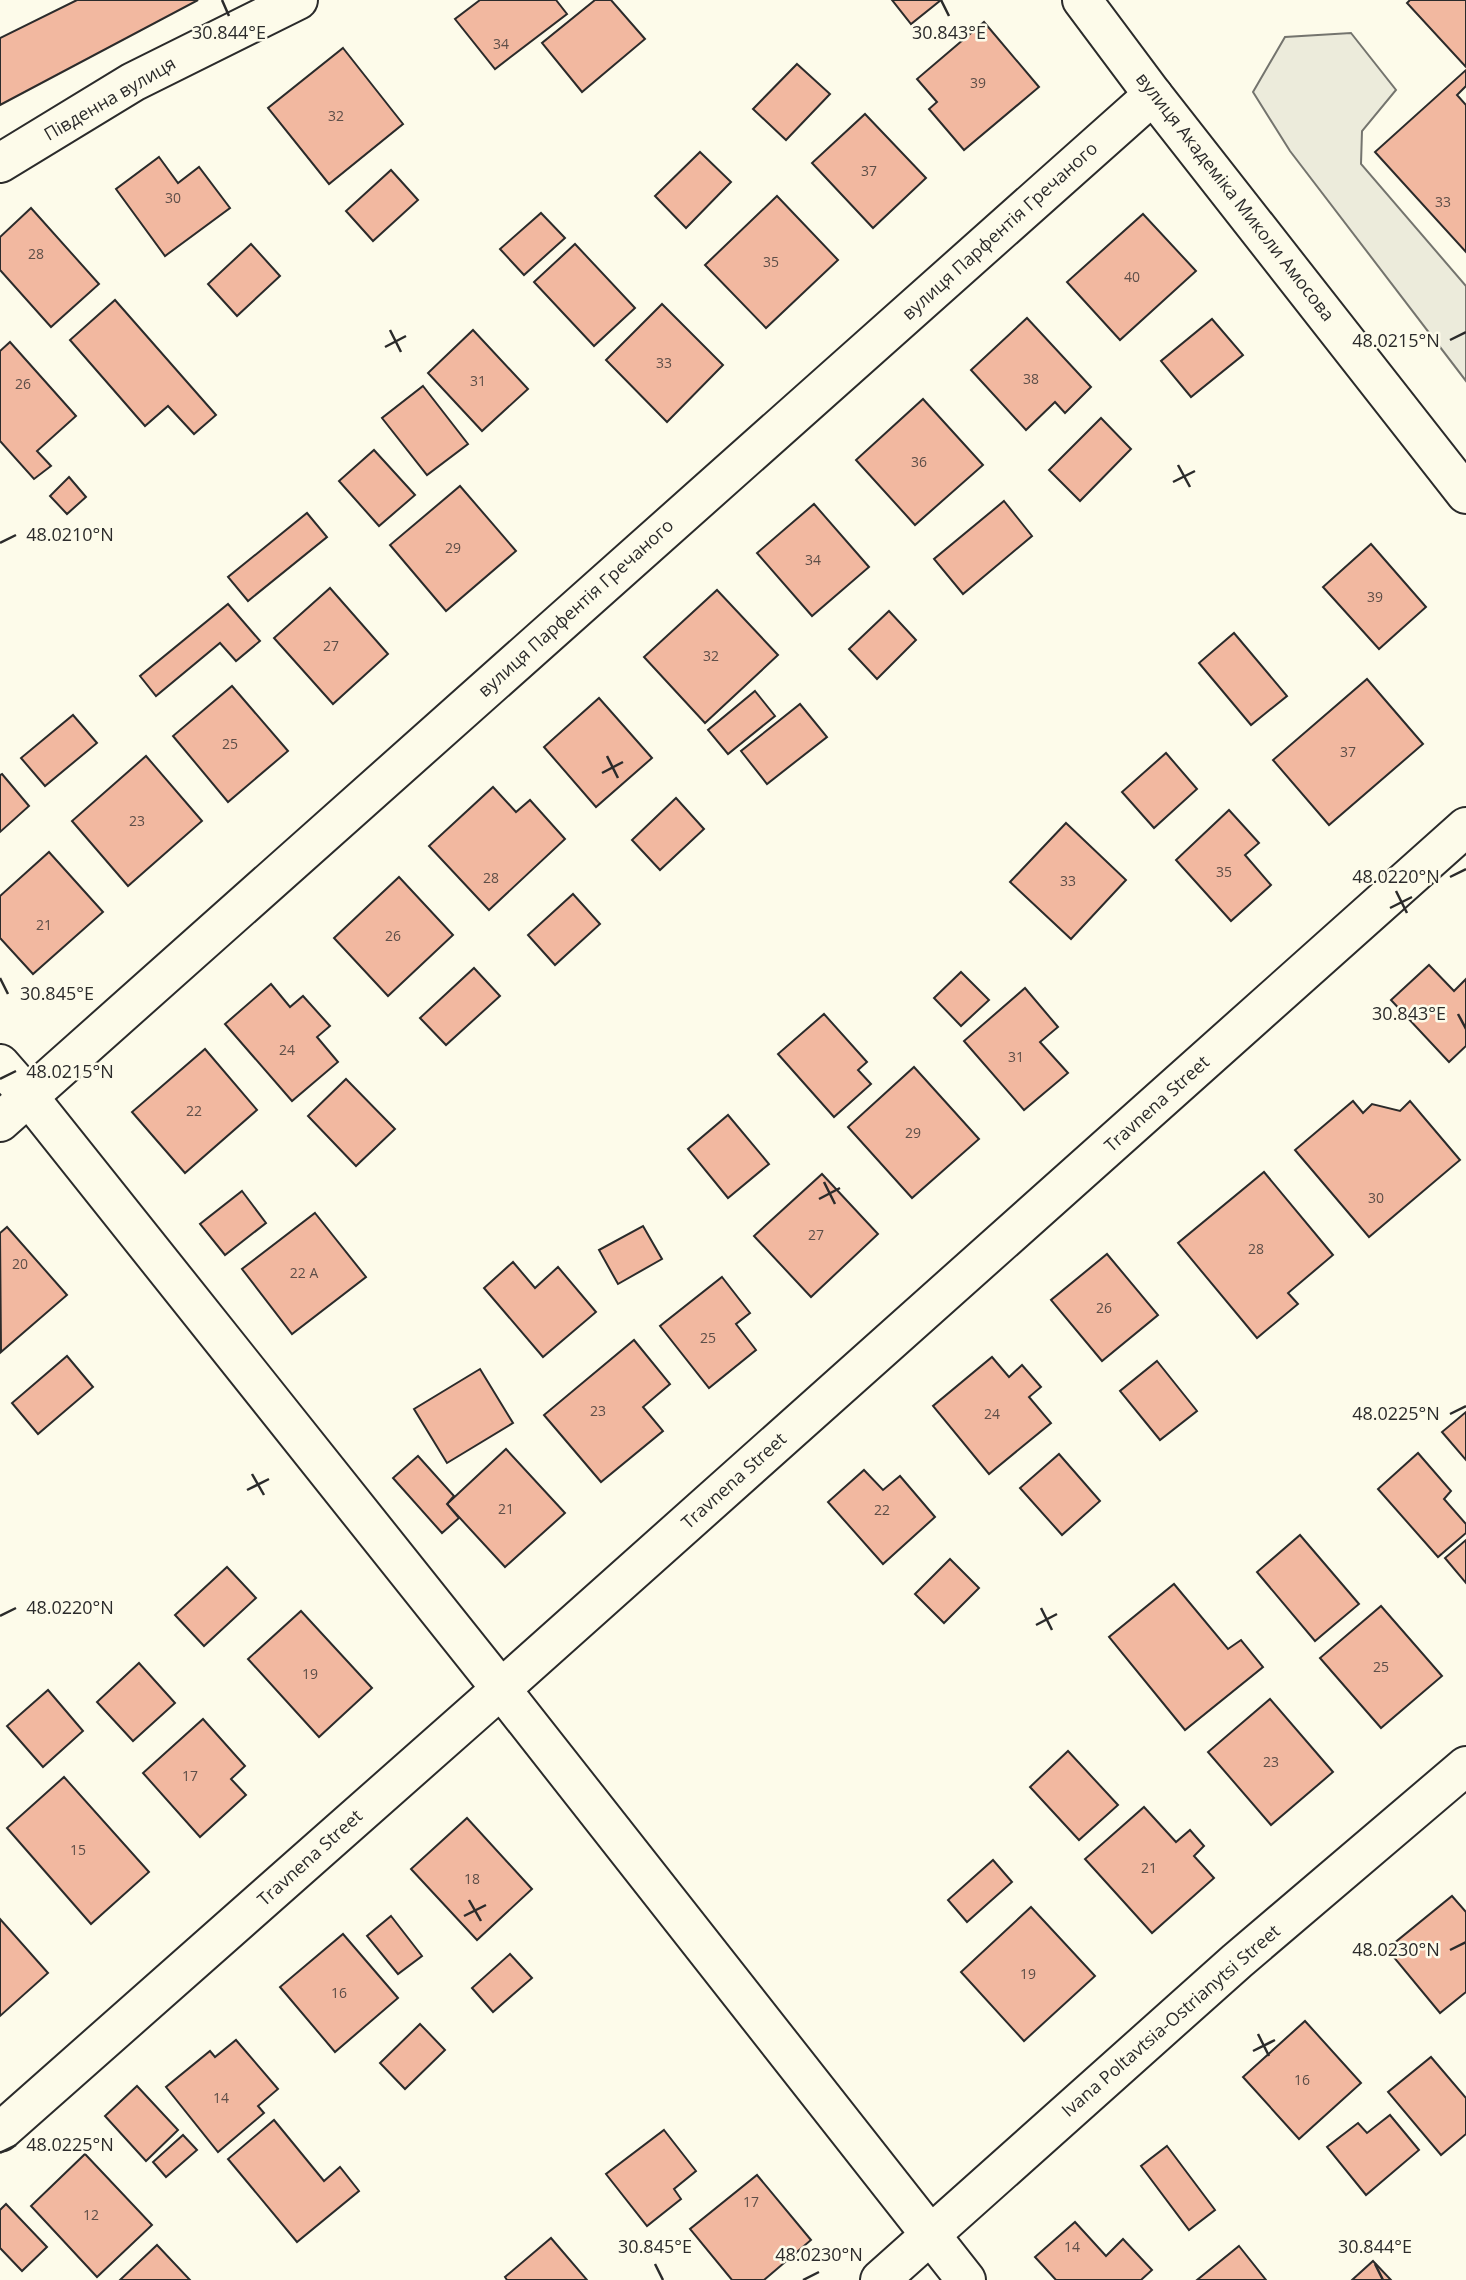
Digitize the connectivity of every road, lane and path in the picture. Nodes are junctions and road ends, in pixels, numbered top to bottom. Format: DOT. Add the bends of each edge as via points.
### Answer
graph roads {
  1 [pos="298,0"];
  2 [pos="1082,0"];
  3 [pos="1153,95"];
  4 [pos="0,163"];
  5 [pos="1466,494"];
  6 [pos="1466,827"];
  7 [pos="0,1064"];
  8 [pos="28,1096"];
  9 [pos="0,1122"];
  10 [pos="501,1689"];
  11 [pos="1466,1766"];
  12 [pos="0,2132"];
  13 [pos="930,2234"];
  14 [pos="880,2280"];
  15 [pos="966,2280"];
  1 -- 4 [label="street, Південна вулиця" via="133,82"];
  2 -- 3 [label="street, вулиця Академіка Миколи Амосова"];
  3 -- 5 [label="street, вулиця Академіка Миколи Амосова"];
  3 -- 8 [label="street, вулиця Парфентія Гречаного"];
  6 -- 10 [label="street, Travnena Street"];
  7 -- 8 [label="street"];
  8 -- 9 [label="street, вулиця Парфентія Гречаного"];
  8 -- 10 [label="street"];
  10 -- 12 [label="street, Travnena Street"];
  10 -- 13 [label="street"];
  11 -- 13 [label="street, Ivana Poltavtsia-Ostrianytsi Street" via="1237,1961"];
  13 -- 14 [label="street, Ivana Poltavtsia-Ostrianytsi Street"];
  13 -- 15 [label="street"];
}
